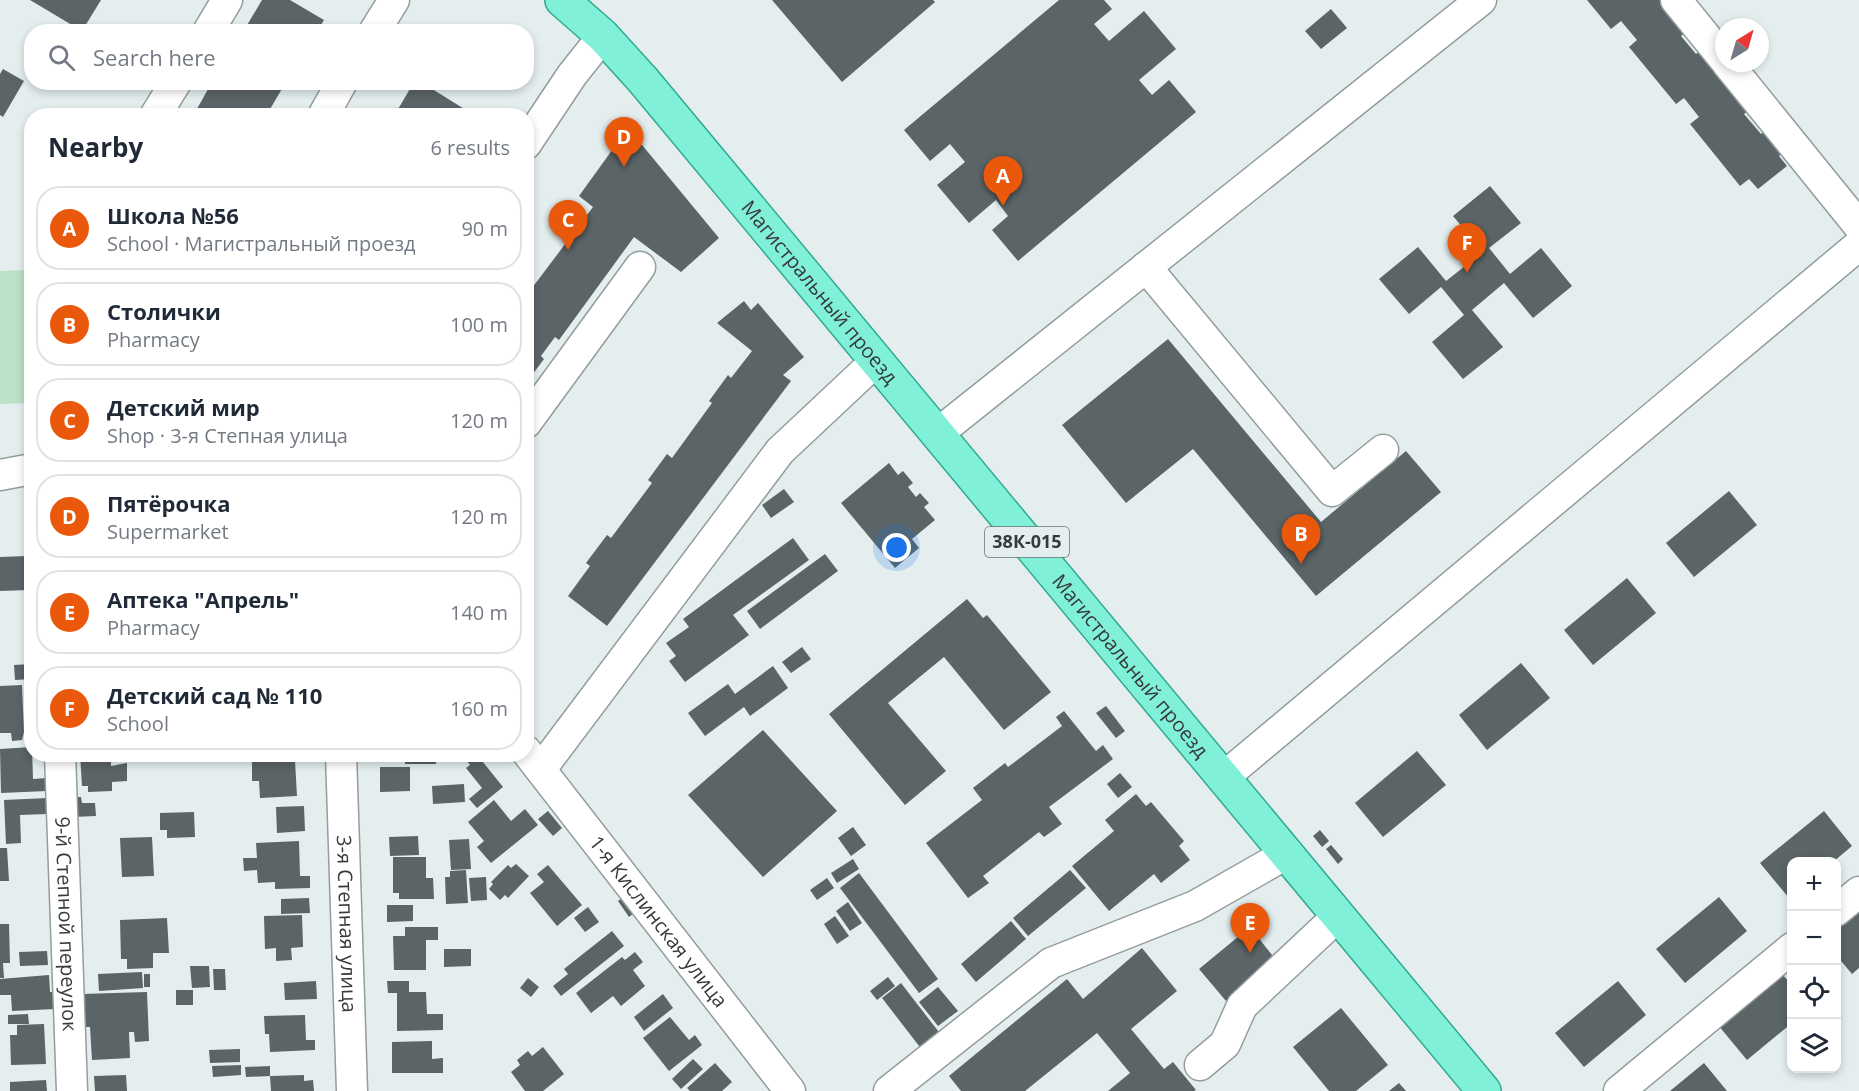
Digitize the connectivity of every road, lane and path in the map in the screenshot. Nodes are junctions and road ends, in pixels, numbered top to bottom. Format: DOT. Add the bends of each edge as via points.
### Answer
graph roads {
  1 [pos="227,0"];
  2 [pos="394,0"];
  3 [pos="562,0"];
  4 [pos="1481,0"];
  5 [pos="1676,0"];
  6 [pos="213,24"];
  7 [pos="379,24"];
  8 [pos="603,36"];
  9 [pos="1715,48"];
  10 [pos="1735,72"];
  11 [pos="171,90"];
  12 [pos="338,90"];
  13 [pos="160,108"];
  14 [pos="327,108"];
  15 [pos="534,132"];
  16 [pos="1859,226"];
  17 [pos="1859,245"];
  18 [pos="640,267"];
  19 [pos="1146,267"];
  20 [pos="876,361"];
  21 [pos="534,412"];
  22 [pos="937,434"];
  23 [pos="1383,450"];
  24 [pos="24,470"];
  25 [pos="0,475"];
  26 [pos="534,760"];
  27 [pos="60,762"];
  28 [pos="341,762"];
  29 [pos="1224,777"];
  30 [pos="1287,854"];
  31 [pos="1859,892"];
  32 [pos="1841,907"];
  33 [pos="1339,915"];
  34 [pos="1787,951"];
  35 [pos="1200,1065"];
  36 [pos="1471,1086"];
  37 [pos="72,1091"];
  38 [pos="352,1091"];
  39 [pos="790,1091"];
  40 [pos="889,1091"];
  41 [pos="1619,1091"];
  1 -- 6 [label="street"];
  2 -- 7 [label="street"];
  3 -- 8 [label="main road, Магистральный проезд / 38К-015"];
  4 -- 19 [label="street"];
  5 -- 9 [label="street"];
  8 -- 15 [label="street"];
  8 -- 20 [label="main road, Магистральный проезд / 38К-015"];
  10 -- 16 [label="street"];
  11 -- 13 [label="street"];
  12 -- 14 [label="street"];
  17 -- 29 [label="street"];
  18 -- 21 [label="street"];
  19 -- 22 [label="street"];
  19 -- 23 [label="street" via="1332,491"];
  20 -- 22 [label="main road, Магистральный проезд / 38К-015"];
  20 -- 26 [label="street" via="780,451"];
  22 -- 29 [label="main road, Магистральный проезд / 38К-015"];
  24 -- 25 [label="street"];
  26 -- 39 [label="street, 1-я Кислинская улица"];
  27 -- 37 [label="street, 9-й Степной переулок"];
  28 -- 38 [label="street, 3-я Степная улица"];
  29 -- 30 [label="main road, Магистральный проезд / 38К-015"];
  30 -- 33 [label="main road, Магистральный проезд / 38К-015"];
  30 -- 40 [label="street" via="1195,906 1051,963"];
  31 -- 32 [label="street"];
  33 -- 35 [label="street" via="1242,1006 1225,1044"];
  33 -- 36 [label="main road, Магистральный проезд / 38К-015"];
  34 -- 41 [label="street"];
}
